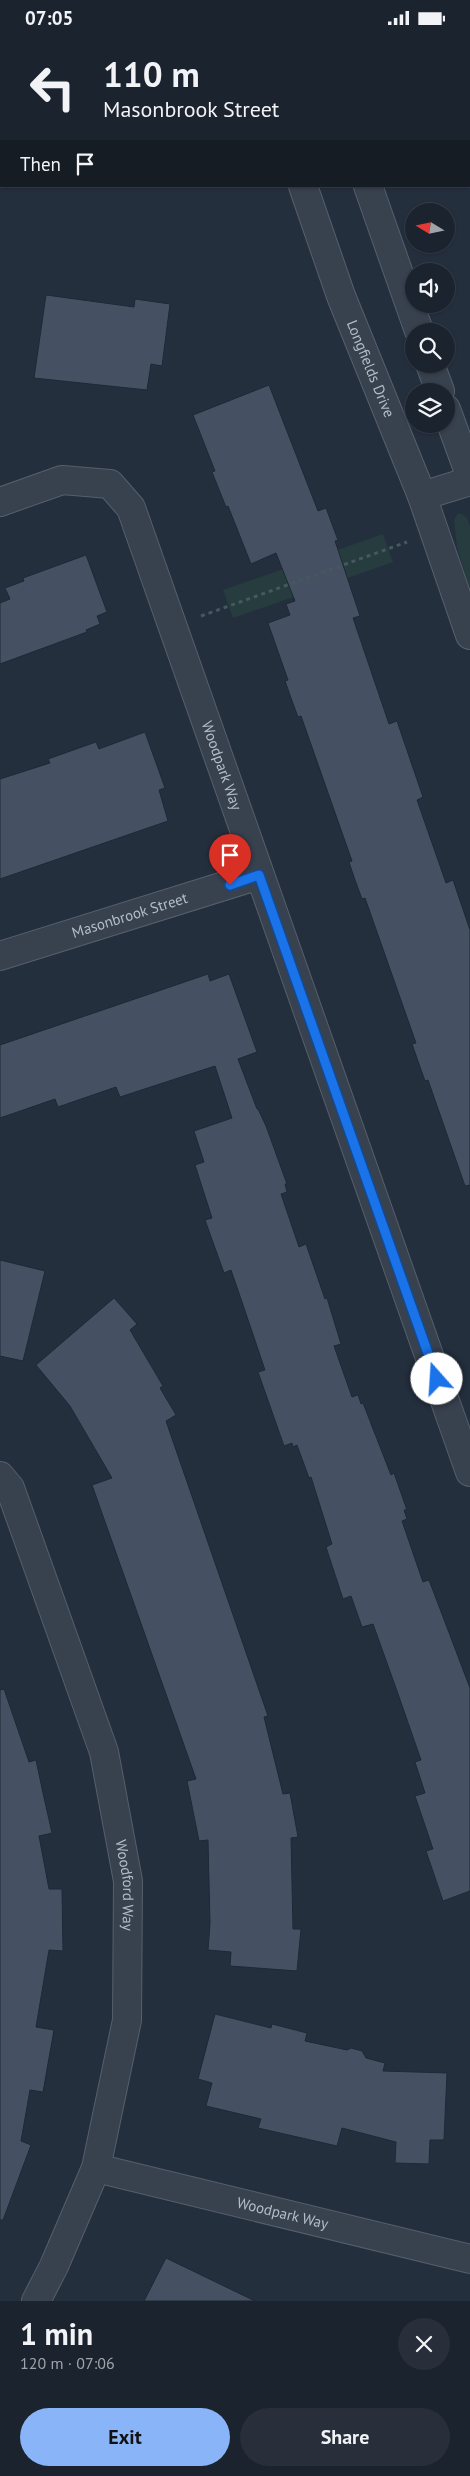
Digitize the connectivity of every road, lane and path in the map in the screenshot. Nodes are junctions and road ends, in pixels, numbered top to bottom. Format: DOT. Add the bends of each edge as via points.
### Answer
graph roads {
  1 [pos="303,187"];
  2 [pos="368,187"];
  3 [pos="415,323"];
  4 [pos="455,433"];
  5 [pos="470,475"];
  6 [pos="470,481"];
  7 [pos="422,496"];
  8 [pos="0,501"];
  9 [pos="408,541"];
  10 [pos="172,627"];
  11 [pos="470,635"];
  12 [pos="259,875"];
  13 [pos="0,956"];
  14 [pos="470,1472"];
  15 [pos="0,1476"];
  16 [pos="96,2168"];
  17 [pos="470,2259"];
  18 [pos="36,2301"];
  1 -- 7 [label="street, Longfields Drive" via="341,296"];
  2 -- 3 [label="street"];
  4 -- 5 [label="street"];
  6 -- 7 [label="street"];
  7 -- 11 [label="street, Longfields Drive"];
  8 -- 10 [label="street, Woodpark Way" via="62,480 110,484 131,508"];
  9 -- 10 [label="path"];
  10 -- 12 [label="street, Woodpark Way"];
  12 -- 13 [label="street, Masonbrook Street"];
  12 -- 14 [label="street, Woodpark Way"];
  15 -- 16 [label="street, Woodford Way" via="10,1488 104,1752 128,1881 127,2020"];
  16 -- 17 [label="street, Woodpark Way"];
  16 -- 18 [label="street, Woodford Way"];
}
